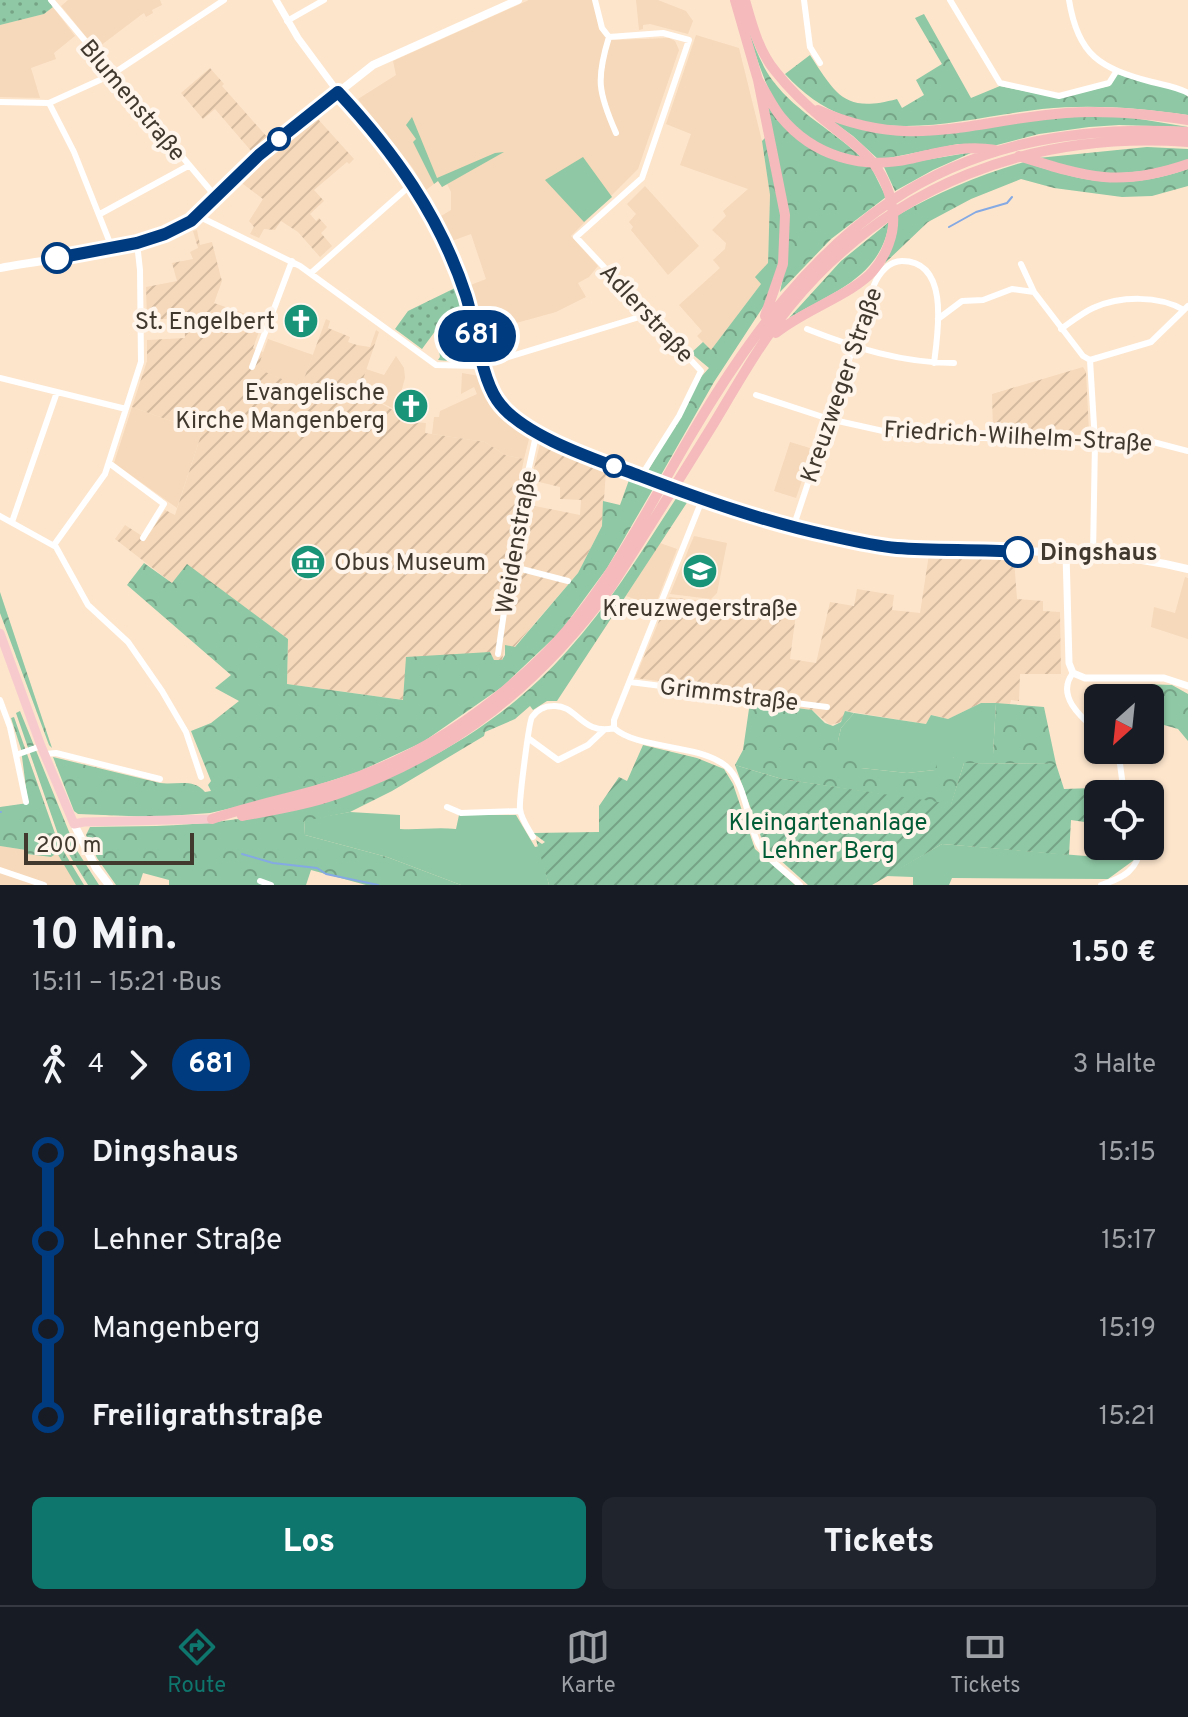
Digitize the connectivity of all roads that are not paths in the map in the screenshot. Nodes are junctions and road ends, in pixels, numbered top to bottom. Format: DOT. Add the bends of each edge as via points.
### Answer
graph roads {
  1 [pos="51,0"];
  2 [pos="224,0"];
  3 [pos="276,0"];
  4 [pos="324,0"];
  5 [pos="518,0"];
  6 [pos="595,0"];
  7 [pos="602,0"];
  8 [pos="804,0"];
  9 [pos="950,0"];
  10 [pos="1069,0"];
  11 [pos="743,1"];
  12 [pos="600,15"];
  13 [pos="287,21"];
  14 [pos="609,37"];
  15 [pos="820,63"];
  16 [pos="1116,72"];
  17 [pos="111,75"];
  18 [pos="758,80"];
  19 [pos="338,92"];
  20 [pos="1187,92"];
  21 [pos="0,102"];
  22 [pos="49,103"];
  23 [pos="806,104"];
  24 [pos="1188,120"];
  25 [pos="1188,132"];
  26 [pos="616,133"];
  27 [pos="1188,142"];
  28 [pos="1188,164"];
  29 [pos="188,166"];
  30 [pos="413,183"];
  31 [pos="216,197"];
  32 [pos="100,214"];
  33 [pos="198,216"];
  34 [pos="137,243"];
  35 [pos="112,248"];
  36 [pos="292,261"];
  37 [pos="1021,264"];
  38 [pos="0,268"];
  39 [pos="311,273"];
  40 [pos="1034,292"];
  41 [pos="1186,308"];
  42 [pos="646,315"];
  43 [pos="938,319"];
  44 [pos="761,326"];
  45 [pos="807,329"];
  46 [pos="1061,329"];
  47 [pos="765,342"];
  48 [pos="854,348"];
  49 [pos="1090,360"];
  50 [pos="934,363"];
  51 [pos="954,363"];
  52 [pos="481,365"];
  53 [pos="252,367"];
  54 [pos="0,378"];
  55 [pos="57,392"];
  56 [pos="756,395"];
  57 [pos="126,409"];
  58 [pos="829,419"];
  59 [pos="537,431"];
  60 [pos="1095,442"];
  61 [pos="1188,451"];
  62 [pos="109,463"];
  63 [pos="643,477"];
  64 [pos="702,500"];
  65 [pos="0,516"];
  66 [pos="12,522"];
  67 [pos="793,528"];
  68 [pos="143,538"];
  69 [pos="54,545"];
  70 [pos="1066,553"];
  71 [pos="1093,554"];
  72 [pos="510,566"];
  73 [pos="1188,569"];
  74 [pos="568,581"];
  75 [pos="0,633"];
  76 [pos="498,654"];
  77 [pos="1073,673"];
  78 [pos="630,682"];
  79 [pos="1188,686"];
  80 [pos="0,700"];
  81 [pos="827,707"];
  82 [pos="1084,718"];
  83 [pos="10,727"];
  84 [pos="614,728"];
  85 [pos="604,730"];
  86 [pos="0,732"];
  87 [pos="528,738"];
  88 [pos="43,750"];
  89 [pos="16,755"];
  90 [pos="201,777"];
  91 [pos="160,779"];
  92 [pos="26,802"];
  93 [pos="447,807"];
  94 [pos="520,811"];
  95 [pos="212,819"];
  96 [pos="74,824"];
  97 [pos="533,837"];
  98 [pos="1138,860"];
  99 [pos="0,870"];
  100 [pos="260,881"];
  101 [pos="44,885"];
  102 [pos="109,885"];
  103 [pos="271,885"];
  104 [pos="800,885"];
  105 [pos="1101,885"];
  1 -- 17 [label="street, Blumenstraße"];
  2 -- 17 [label="street"];
  3 -- 13 [label="street"];
  4 -- 13 [label="street"];
  5 -- 19 [label="main road" via="386,57"];
  6 -- 12 [label="street"];
  7 -- 12 [label="street"];
  8 -- 15 [label="street" via="810,47"];
  9 -- 16 [label="street" via="1000,83 1064,96 1109,83"];
  10 -- 16 [label="street" via="1079,38"];
  11 -- 18 [label="highway"];
  11 -- 23 [label="highway" via="765,56"];
  12 -- 14 [label="street"];
  13 -- 19 [label="street"];
  14 -- 26 [label="street" via="600,86"];
  14 -- 42 [label="street, Adlerstraße" via="663,33 689,40 642,178 576,237"];
  16 -- 20 [label="street"];
  17 -- 22 [label="street"];
  17 -- 29 [label="street, Blumenstraße"];
  18 -- 28 [label="highway" via="807,142 849,160 878,163 978,148 1101,178 1128,179"];
  18 -- 44 [label="highway" via="786,236 781,272"];
  19 -- 30 [label="main road"];
  19 -- 31 [label="main road"];
  21 -- 22 [label="street"];
  22 -- 32 [label="street"];
  23 -- 24 [label="highway" via="855,125 901,132 1093,112"];
  23 -- 47 [label="highway" via="876,166 887,183 894,219 883,257 868,276 793,319"];
  25 -- 44 [label="highway" via="1115,130 1059,137 943,171 876,211 832,246"];
  27 -- 47 [label="highway" via="1124,141 1028,153 946,183 900,207 843,250"];
  29 -- 31 [label="street, Blumenstraße"];
  29 -- 32 [label="street"];
  30 -- 39 [label="street"];
  30 -- 52 [label="main road" via="445,241 465,295"];
  31 -- 33 [label="main road"];
  32 -- 35 [label="street"];
  33 -- 34 [label="main road"];
  33 -- 36 [label="street"];
  34 -- 35 [label="main road"];
  34 -- 57 [label="street" via="142,356"];
  35 -- 38 [label="main road"];
  36 -- 39 [label="street"];
  36 -- 53 [label="street"];
  37 -- 40 [label="street"];
  39 -- 52 [label="street" via="432,364"];
  40 -- 43 [label="street" via="1012,289 962,301"];
  40 -- 46 [label="street"];
  41 -- 46 [label="street" via="1137,298 1093,308"];
  41 -- 49 [label="street" via="1151,342"];
  42 -- 52 [label="street"];
  42 -- 63 [label="street, Adlerstraße" via="701,371"];
  43 -- 48 [label="street, Kreuzweger Straße" via="927,269 908,261 892,263 877,279"];
  43 -- 50 [label="street"];
  44 -- 95 [label="highway" via="612,569 545,654 453,729 376,769"];
  45 -- 48 [label="street"];
  46 -- 49 [label="street"];
  47 -- 95 [label="highway" via="611,587 565,645 512,698 447,744 369,782 281,808"];
  48 -- 50 [label="street"];
  48 -- 58 [label="street, Kreuzweger Straße"];
  49 -- 60 [label="street"];
  50 -- 51 [label="street"];
  52 -- 59 [label="main road" via="504,409"];
  54 -- 55 [label="street"];
  55 -- 57 [label="street"];
  55 -- 66 [label="street"];
  56 -- 58 [label="street, Friedrich-Wilhelm-Straße"];
  57 -- 62 [label="street"];
  58 -- 60 [label="street, Friedrich-Wilhelm-Straße" via="901,435"];
  58 -- 67 [label="street, Kreuzweger Straße"];
  59 -- 63 [label="main road"];
  59 -- 72 [label="street, Weidenstraße"];
  60 -- 61 [label="street, Friedrich-Wilhelm-Straße" via="1153,442"];
  60 -- 71 [label="street"];
  62 -- 68 [label="street" via="164,504"];
  62 -- 69 [label="street" via="95,492"];
  63 -- 64 [label="main road"];
  64 -- 67 [label="main road"];
  64 -- 78 [label="street"];
  65 -- 66 [label="street"];
  66 -- 69 [label="street"];
  67 -- 70 [label="main road" via="897,548"];
  69 -- 90 [label="street" via="88,605 128,642 162,691 186,732"];
  70 -- 71 [label="main road"];
  70 -- 77 [label="street"];
  71 -- 73 [label="main road"];
  72 -- 74 [label="street"];
  72 -- 76 [label="street, Weidenstraße"];
  75 -- 88 [label="main road"];
  77 -- 79 [label="street" via="1085,678 1164,678"];
  77 -- 82 [label="street" via="1068,681 1070,703"];
  78 -- 81 [label="street, Grimmstraße"];
  78 -- 84 [label="street"];
  80 -- 83 [label="street"];
  83 -- 86 [label="street"];
  83 -- 89 [label="street"];
  84 -- 85 [label="street"];
  84 -- 104 [label="street" via="728,767 759,846"];
  85 -- 87 [label="street" via="558,760"];
  85 -- 87 [label="street" via="551,706 532,717"];
  87 -- 94 [label="street"];
  88 -- 89 [label="street"];
  88 -- 91 [label="street"];
  88 -- 96 [label="main road"];
  89 -- 92 [label="street"];
  93 -- 94 [label="street" via="461,813"];
  94 -- 97 [label="street"];
  95 -- 96 [label="main road"];
  96 -- 102 [label="main road"];
  98 -- 105 [label="street" via="1121,878"];
  99 -- 101 [label="street"];
  100 -- 103 [label="street"];
}
